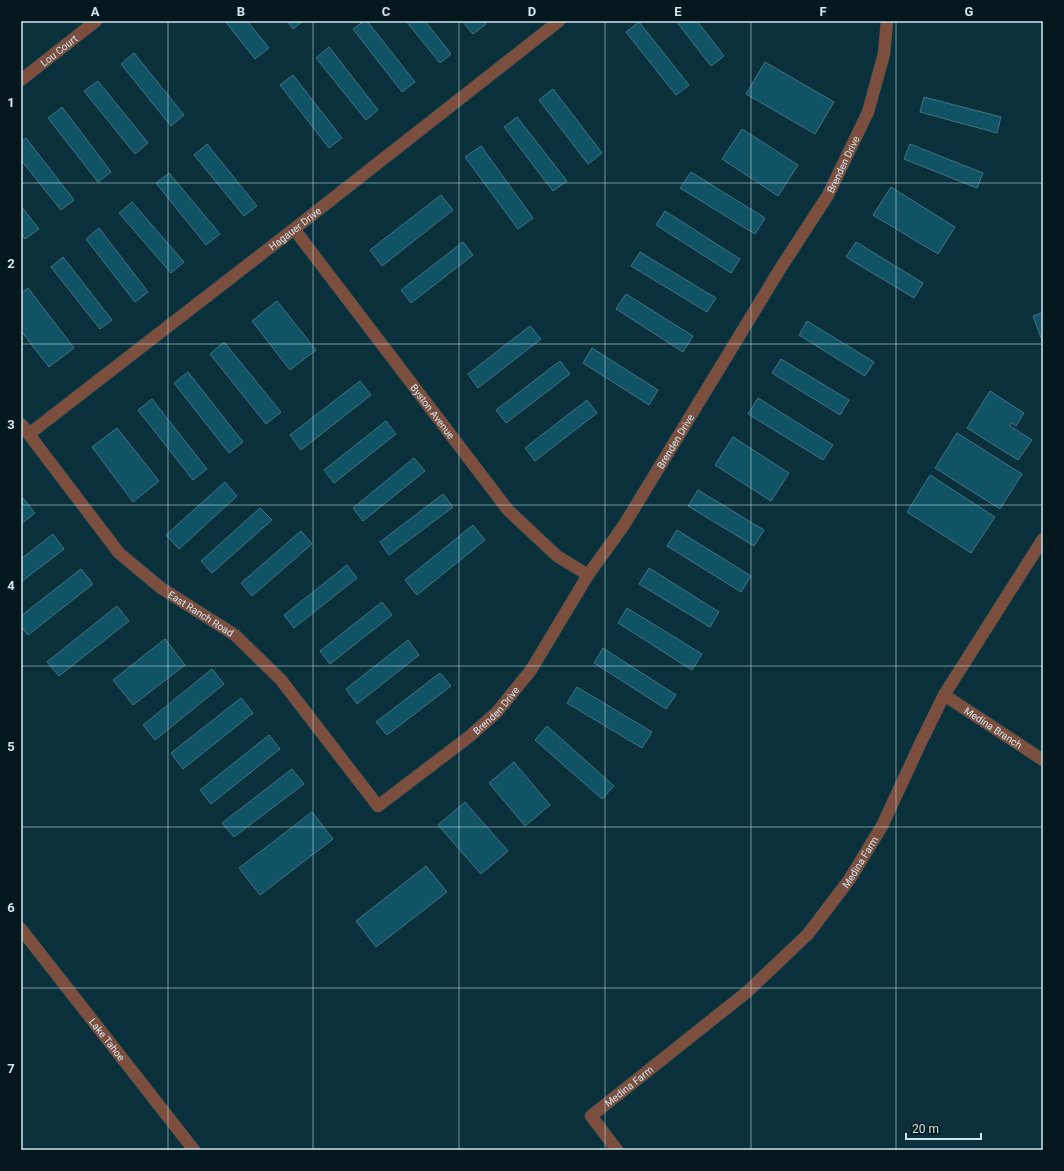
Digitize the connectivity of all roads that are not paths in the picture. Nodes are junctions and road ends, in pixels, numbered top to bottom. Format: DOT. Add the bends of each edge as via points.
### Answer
graph roads {
  1 [pos="96,21"];
  2 [pos="559,21"];
  3 [pos="887,21"];
  4 [pos="21,80"];
  5 [pos="294,229"];
  6 [pos="21,424"];
  7 [pos="29,434"];
  8 [pos="1043,539"];
  9 [pos="588,575"];
  10 [pos="944,695"];
  11 [pos="1043,760"];
  12 [pos="378,806"];
  13 [pos="21,929"];
  14 [pos="194,1150"];
  15 [pos="617,1150"];
  1 -- 4 [label="street, Lou Court"];
  2 -- 5 [label="street, Hagauer Drive"];
  3 -- 9 [label="street, Brenden Drive" via="884,54 868,112 828,195 624,525"];
  5 -- 7 [label="street, Hagauer Drive"];
  5 -- 9 [label="street, Byston Avenue" via="508,510 557,556"];
  6 -- 7 [label="street, East Ranch Road"];
  7 -- 12 [label="street, East Ranch Road" via="119,553 161,588 235,635 281,680"];
  8 -- 10 [label="street, Medina Farm"];
  9 -- 12 [label="street, Brenden Drive" via="531,670 497,712 470,736"];
  10 -- 11 [label="street, Medina Branch"];
  10 -- 15 [label="street, Medina Farm" via="882,826 850,880 808,934 747,992 591,1116"];
  13 -- 14 [label="street, Lake Tahoe"];
}
